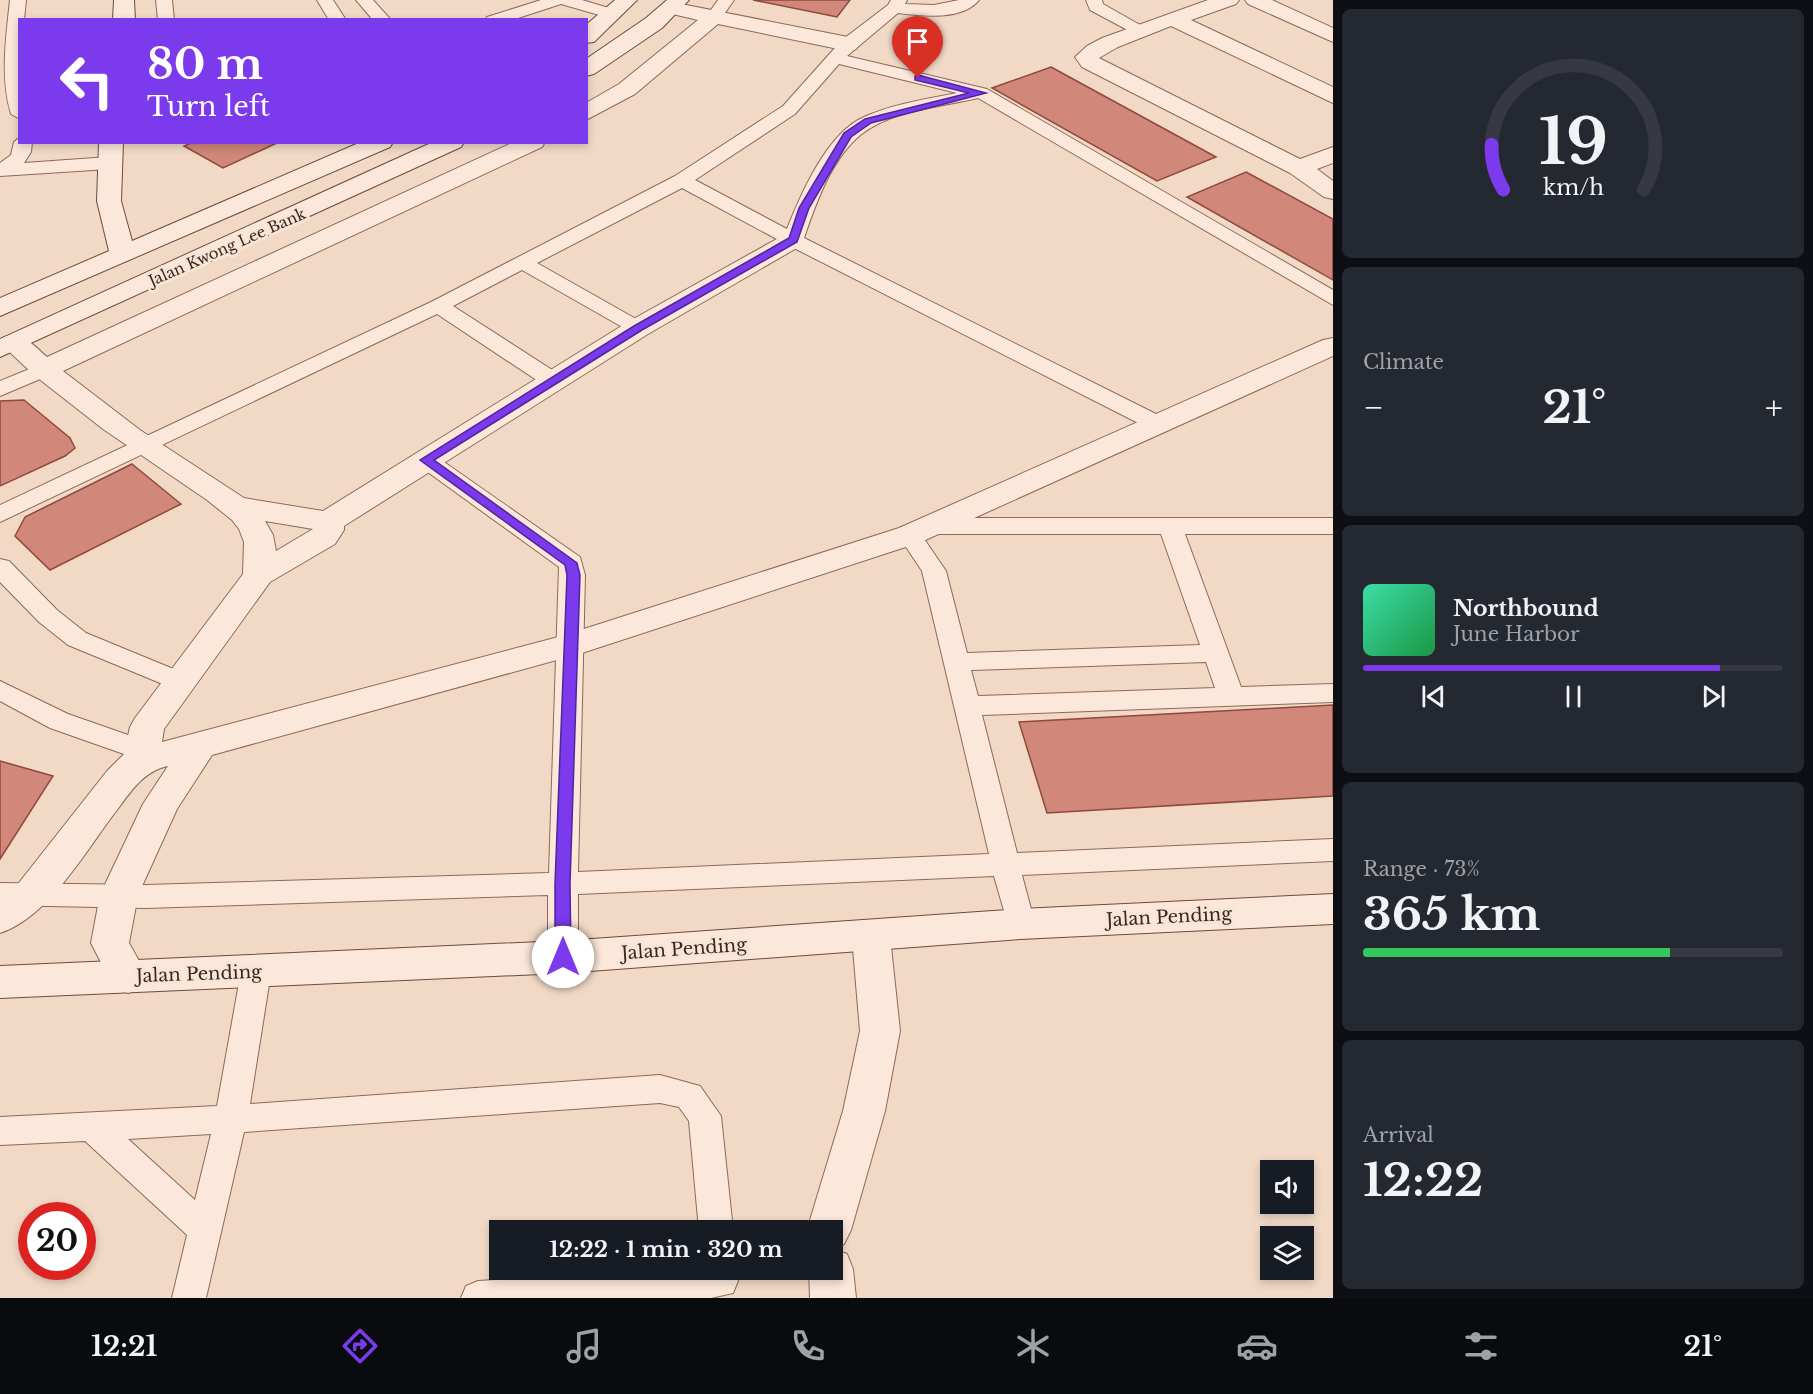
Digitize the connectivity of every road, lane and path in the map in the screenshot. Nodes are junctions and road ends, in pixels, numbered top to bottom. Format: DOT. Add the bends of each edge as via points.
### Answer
graph roads {
  1 [pos="18,0"];
  2 [pos="123,0"];
  3 [pos="164,0"];
  4 [pos="325,0"];
  5 [pos="365,0"];
  6 [pos="558,0"];
  7 [pos="564,0"];
  8 [pos="971,0"];
  9 [pos="1094,0"];
  10 [pos="1229,0"];
  11 [pos="1255,0"];
  12 [pos="675,4"];
  13 [pos="897,4"];
  14 [pos="620,7"];
  15 [pos="720,8"];
  16 [pos="124,18"];
  17 [pos="166,18"];
  18 [pos="337,18"];
  19 [pos="381,18"];
  20 [pos="500,18"];
  21 [pos="1175,20"];
  22 [pos="1142,30"];
  23 [pos="588,35"];
  24 [pos="1333,36"];
  25 [pos="11,48"];
  26 [pos="841,51"];
  27 [pos="588,68"];
  28 [pos="981,93"];
  29 [pos="1333,96"];
  30 [pos="14,107"];
  31 [pos="588,111"];
  32 [pos="23,144"];
  33 [pos="377,144"];
  34 [pos="449,144"];
  35 [pos="530,144"];
  36 [pos="110,153"];
  37 [pos="1333,154"];
  38 [pos="1299,168"];
  39 [pos="1,170"];
  40 [pos="682,180"];
  41 [pos="1333,192"];
  42 [pos="793,240"];
  43 [pos="122,254"];
  44 [pos="522,262"];
  45 [pos="1333,299"];
  46 [pos="438,306"];
  47 [pos="0,308"];
  48 [pos="638,328"];
  49 [pos="7,346"];
  50 [pos="1333,346"];
  51 [pos="44,369"];
  52 [pos="552,380"];
  53 [pos="0,389"];
  54 [pos="1158,424"];
  55 [pos="145,447"];
  56 [pos="426,460"];
  57 [pos="234,506"];
  58 [pos="0,514"];
  59 [pos="328,522"];
  60 [pos="1170,525"];
  61 [pos="1333,526"];
  62 [pos="922,531"];
  63 [pos="0,567"];
  64 [pos="259,575"];
  65 [pos="570,645"];
  66 [pos="1215,653"];
  67 [pos="957,662"];
  68 [pos="179,681"];
  69 [pos="0,690"];
  70 [pos="1333,693"];
  71 [pos="1231,696"];
  72 [pos="968,706"];
  73 [pos="200,746"];
  74 [pos="141,755"];
  75 [pos="1333,850"];
  76 [pos="1006,862"];
  77 [pos="562,884"];
  78 [pos="16,895"];
  79 [pos="119,895"];
  80 [pos="1333,909"];
  81 [pos="0,918"];
  82 [pos="1020,924"];
  83 [pos="871,937"];
  84 [pos="563,957"];
  85 [pos="256,972"];
  86 [pos="128,977"];
  87 [pos="7,979"];
  88 [pos="231,1119"];
  89 [pos="92,1127"];
  90 [pos="0,1131"];
  91 [pos="715,1220"];
  92 [pos="832,1220"];
  93 [pos="205,1230"];
  94 [pos="832,1280"];
  95 [pos="721,1283"];
  96 [pos="189,1298"];
  97 [pos="478,1298"];
  98 [pos="833,1298"];
  1 -- 25 [label="lane"];
  2 -- 16 [label="street"];
  3 -- 17 [label="lane"];
  4 -- 18 [label="lane"];
  5 -- 19 [label="lane"];
  6 -- 20 [label="lane"];
  7 -- 14 [label="lane"];
  8 -- 13 [label="lane" via="943,10"];
  9 -- 22 [label="lane" via="1096,7"];
  10 -- 21 [label="street"];
  11 -- 24 [label="street"];
  12 -- 15 [label="street"];
  12 -- 27 [label="street"];
  13 -- 26 [label="lane"];
  14 -- 23 [label="street"];
  15 -- 26 [label="street"];
  15 -- 31 [label="street" via="627,89"];
  21 -- 22 [label="street"];
  21 -- 29 [label="street"];
  22 -- 38 [label="street" via="1086,57"];
  25 -- 30 [label="lane"];
  26 -- 28 [label="lane"];
  26 -- 40 [label="lane" via="789,110"];
  28 -- 42 [label="lane" via="868,121 848,135 804,208"];
  28 -- 45 [label="lane"];
  32 -- 39 [label="lane" via="24,152"];
  33 -- 43 [label="street, Jalan Kwong Lee Bank"];
  34 -- 49 [label="street, Jalan Kwong Lee Bank"];
  35 -- 51 [label="street"];
  36 -- 39 [label="lane"];
  36 -- 43 [label="street" via="109,201"];
  37 -- 38 [label="street"];
  38 -- 41 [label="street"];
  40 -- 42 [label="lane"];
  40 -- 44 [label="lane"];
  42 -- 48 [label="street"];
  42 -- 54 [label="lane"];
  43 -- 47 [label="street, Jalan Kwong Lee Bank"];
  44 -- 46 [label="lane"];
  44 -- 48 [label="lane"];
  46 -- 52 [label="lane"];
  46 -- 55 [label="lane"];
  48 -- 52 [label="street"];
  49 -- 51 [label="street"];
  50 -- 54 [label="street"];
  51 -- 53 [label="lane"];
  51 -- 55 [label="street"];
  52 -- 56 [label="street"];
  54 -- 62 [label="street"];
  55 -- 57 [label="street"];
  55 -- 58 [label="lane"];
  56 -- 59 [label="street"];
  56 -- 65 [label="lane" via="571,563"];
  57 -- 59 [label="street"];
  57 -- 64 [label="street" via="251,522 262,542"];
  59 -- 64 [label="street" via="329,530 324,537"];
  60 -- 61 [label="lane"];
  60 -- 62 [label="lane"];
  60 -- 66 [label="lane"];
  62 -- 65 [label="street"];
  62 -- 67 [label="lane"];
  63 -- 68 [label="lane" via="48,616 77,639"];
  64 -- 68 [label="street"];
  65 -- 73 [label="street"];
  65 -- 77 [label="lane"];
  66 -- 67 [label="lane"];
  66 -- 71 [label="lane"];
  67 -- 72 [label="lane"];
  68 -- 74 [label="street" via="147,727"];
  69 -- 74 [label="lane" via="59,721"];
  70 -- 71 [label="lane"];
  71 -- 72 [label="lane"];
  72 -- 76 [label="lane"];
  73 -- 74 [label="street"];
  73 -- 79 [label="street" via="161,804"];
  74 -- 78 [label="street"];
  75 -- 76 [label="lane"];
  76 -- 77 [label="lane"];
  76 -- 82 [label="lane"];
  77 -- 79 [label="lane"];
  77 -- 84 [label="lane"];
  78 -- 79 [label="lane"];
  78 -- 81 [label="street"];
  79 -- 86 [label="street" via="110,943"];
  80 -- 82 [label="street, Jalan Pending"];
  82 -- 83 [label="street, Jalan Pending"];
  83 -- 84 [label="street, Jalan Pending"];
  83 -- 92 [label="street" via="880,1031 864,1111"];
  84 -- 85 [label="street, Jalan Pending"];
  85 -- 86 [label="street, Jalan Pending"];
  85 -- 88 [label="lane"];
  86 -- 87 [label="street, Jalan Pending"];
  88 -- 89 [label="lane"];
  88 -- 91 [label="lane" via="660,1089 688,1096 705,1116"];
  88 -- 93 [label="lane"];
  89 -- 90 [label="lane"];
  89 -- 93 [label="lane"];
  93 -- 96 [label="lane"];
  94 -- 98 [label="street"];
  95 -- 97 [label="lane"];
}
